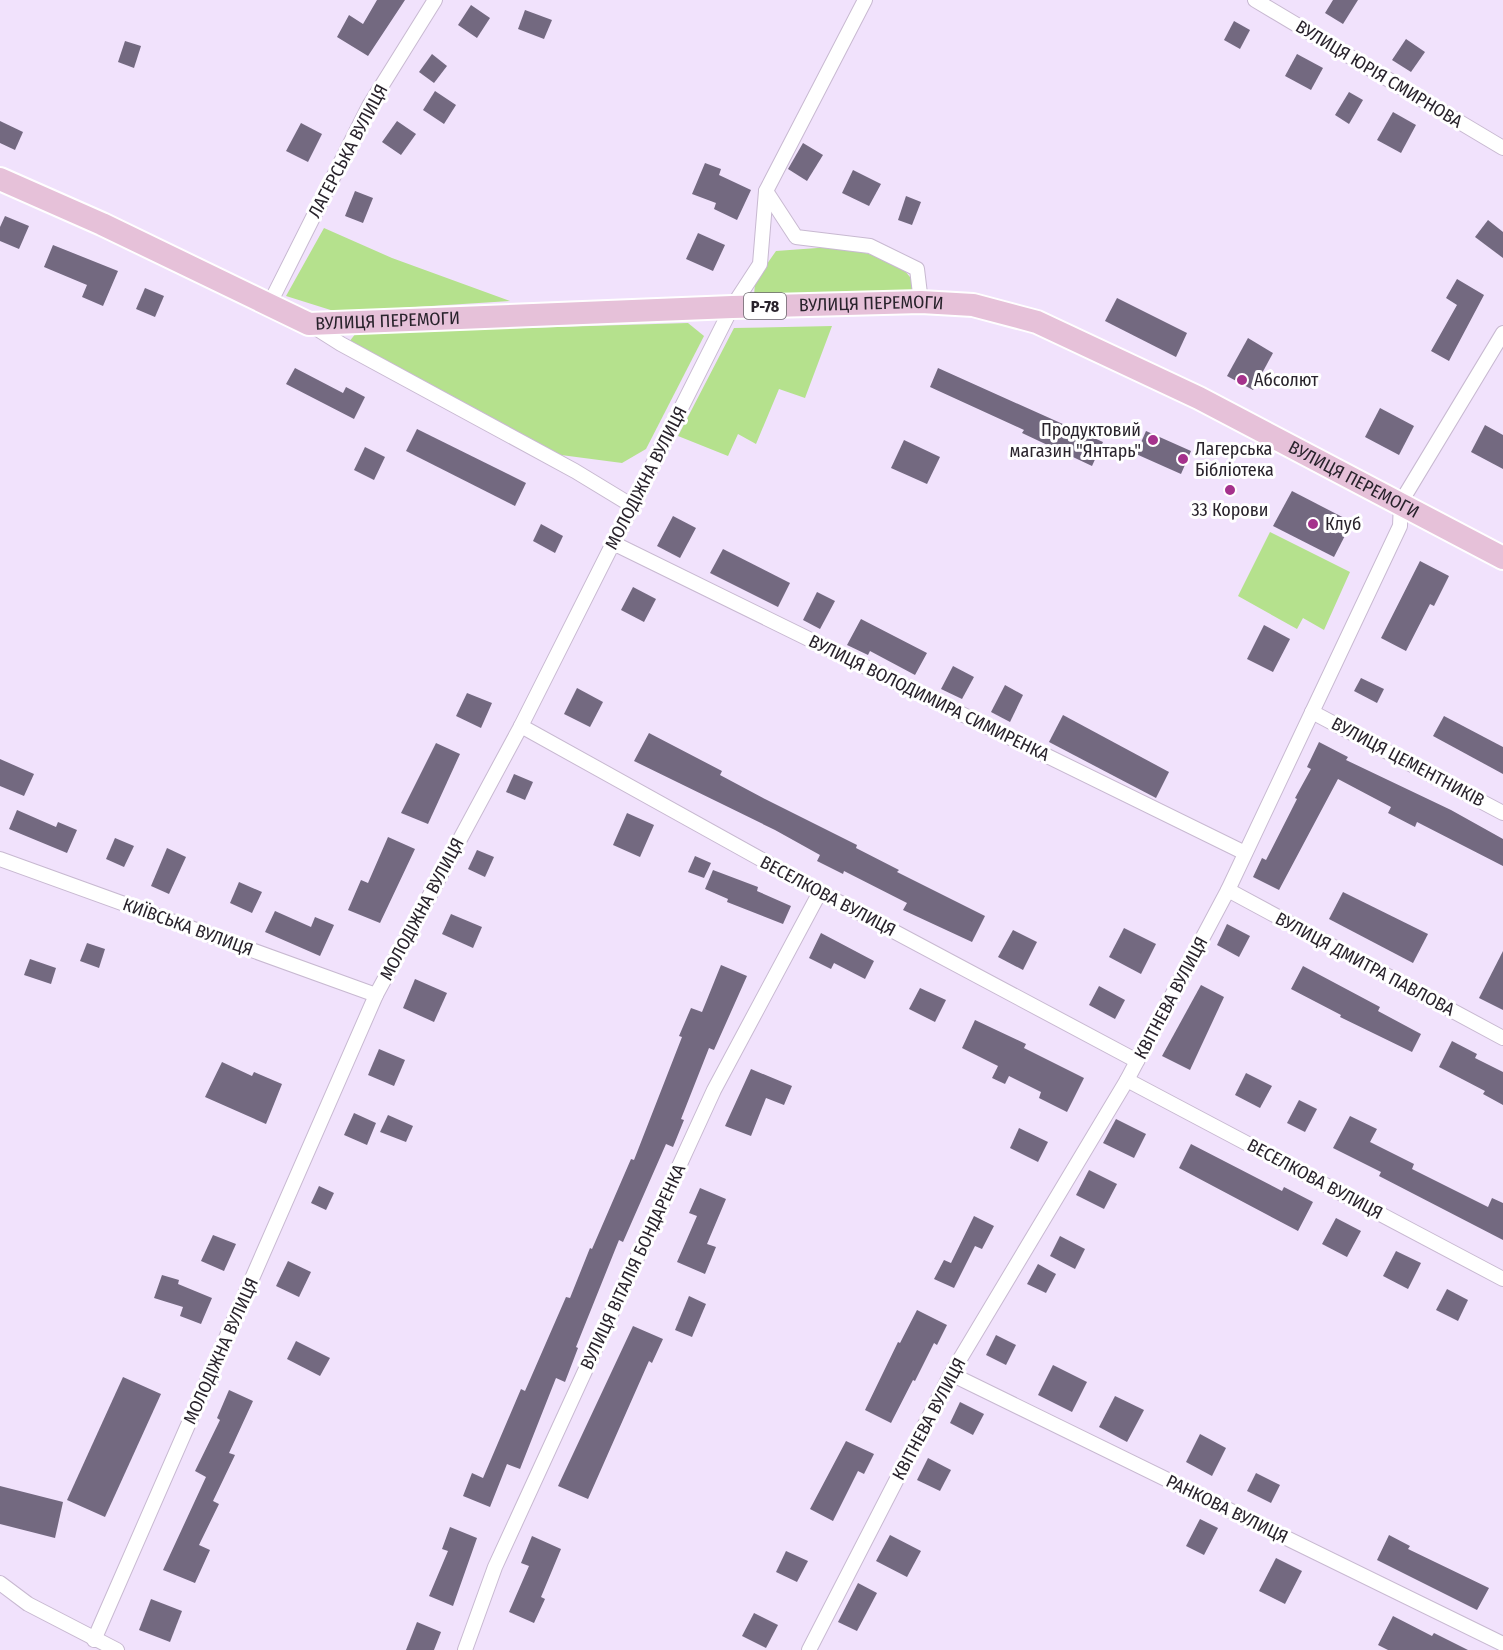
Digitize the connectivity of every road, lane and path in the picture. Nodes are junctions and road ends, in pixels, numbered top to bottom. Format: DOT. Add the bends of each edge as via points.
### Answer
graph roads {
  1 [pos="435,0"];
  2 [pos="865,0"];
  3 [pos="1255,0"];
  4 [pos="1503,148"];
  5 [pos="0,179"];
  6 [pos="766,191"];
  7 [pos="921,302"];
  8 [pos="269,305"];
  9 [pos="732,307"];
  10 [pos="309,324"];
  11 [pos="1503,333"];
  12 [pos="1401,502"];
  13 [pos="631,505"];
  14 [pos="613,543"];
  15 [pos="1503,558"];
  16 [pos="1312,712"];
  17 [pos="521,726"];
  18 [pos="1503,813"];
  19 [pos="1245,853"];
  20 [pos="0,859"];
  21 [pos="1228,891"];
  22 [pos="820,892"];
  23 [pos="376,995"];
  24 [pos="1503,1038"];
  25 [pos="1137,1061"];
  26 [pos="1127,1080"];
  27 [pos="1503,1279"];
  28 [pos="951,1374"];
  29 [pos="0,1583"];
  30 [pos="94,1640"];
  31 [pos="1503,1644"];
  32 [pos="117,1650"];
  33 [pos="465,1650"];
  34 [pos="809,1650"];
  1 -- 8 [label="street, ЛАГЕРСЬКА ВУЛИЦЯ" via="369,106"];
  2 -- 6 [label="street, МОЛОДІЖНА ВУЛИЦЯ"];
  3 -- 4 [label="street, ВУЛИЦЯ ЮРІЯ СМИРНОВА"];
  5 -- 8 [label="main road, ВУЛИЦЯ ПЕРЕМОГИ / Р-78"];
  6 -- 7 [label="street" via="796,237 870,246 917,269"];
  6 -- 9 [label="street, МОЛОДІЖНА ВУЛИЦЯ" via="760,264"];
  7 -- 9 [label="main road, ВУЛИЦЯ ПЕРЕМОГИ / Р-78"];
  7 -- 12 [label="main road, ВУЛИЦЯ ПЕРЕМОГИ / Р-78" via="973,305 1037,322 1199,398"];
  8 -- 10 [label="main road, ВУЛИЦЯ ПЕРЕМОГИ / Р-78"];
  9 -- 10 [label="main road, ВУЛИЦЯ ПЕРЕМОГИ / Р-78"];
  9 -- 13 [label="street, МОЛОДІЖНА ВУЛИЦЯ"];
  10 -- 13 [label="street"];
  11 -- 12 [label="street, КВІТНЕВА ВУЛИЦЯ"];
  12 -- 15 [label="main road, ВУЛИЦЯ ПЕРЕМОГИ / Р-78"];
  12 -- 16 [label="street, КВІТНЕВА ВУЛИЦЯ" via="1400,525"];
  13 -- 14 [label="street, МОЛОДІЖНА ВУЛИЦЯ"];
  14 -- 17 [label="street, МОЛОДІЖНА ВУЛИЦЯ"];
  14 -- 19 [label="street, ВУЛИЦЯ ВОЛОДИМИРА СИМИРЕНКА"];
  16 -- 18 [label="street, ВУЛИЦЯ ЦЕМЕНТНИКІВ"];
  16 -- 19 [label="street, КВІТНЕВА ВУЛИЦЯ"];
  17 -- 22 [label="street, ВЕСЕЛКОВА ВУЛИЦЯ"];
  17 -- 23 [label="street, МОЛОДІЖНА ВУЛИЦЯ"];
  19 -- 21 [label="street, КВІТНЕВА ВУЛИЦЯ"];
  20 -- 23 [label="street, КИЇВСЬКА ВУЛИЦЯ"];
  21 -- 24 [label="street, ВУЛИЦЯ ДМИТРА ПАВЛОВА"];
  21 -- 25 [label="street, КВІТНЕВА ВУЛИЦЯ"];
  22 -- 25 [label="street, ВЕСЕЛКОВА ВУЛИЦЯ"];
  22 -- 33 [label="street, ВУЛИЦЯ ВІТАЛІЯ БОНДАРЕНКА" via="714,1090 495,1567"];
  23 -- 30 [label="street, МОЛОДІЖНА ВУЛИЦЯ"];
  25 -- 26 [label="street, КВІТНЕВА ВУЛИЦЯ"];
  26 -- 27 [label="street, ВЕСЕЛКОВА ВУЛИЦЯ"];
  26 -- 28 [label="street, КВІТНЕВА ВУЛИЦЯ"];
  28 -- 31 [label="street, РАНКОВА ВУЛИЦЯ"];
  28 -- 34 [label="street, КВІТНЕВА ВУЛИЦЯ"];
  29 -- 30 [label="street" via="28,1604"];
  30 -- 32 [label="street"];
}
